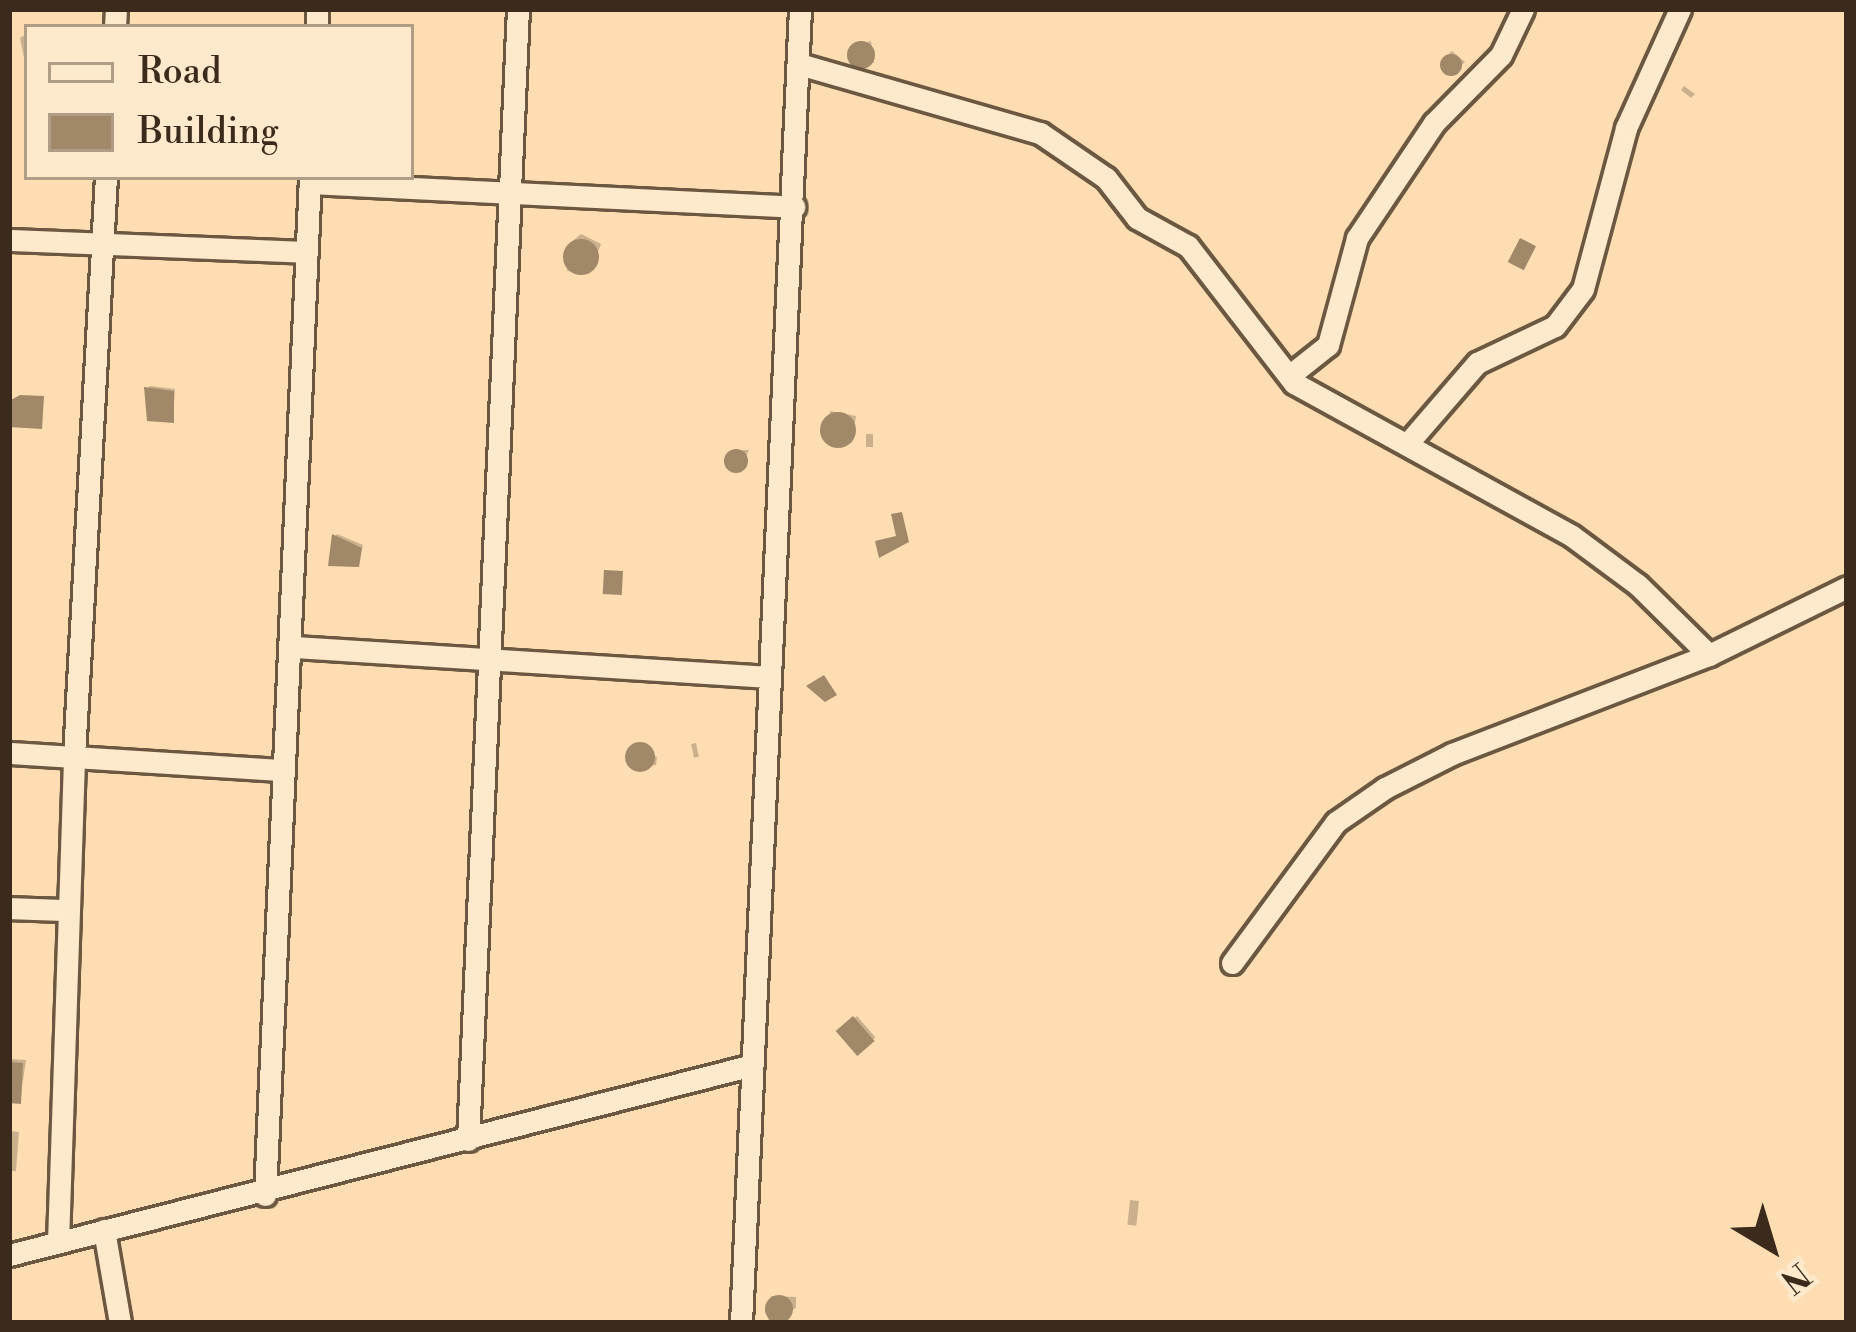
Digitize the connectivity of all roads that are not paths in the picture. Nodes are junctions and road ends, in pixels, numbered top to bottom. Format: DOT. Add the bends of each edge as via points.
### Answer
graph roads {
  1 [pos="518,9"];
  2 [pos="800,9"];
  3 [pos="1523,9"];
  4 [pos="1679,9"];
  5 [pos="799,64"];
  6 [pos="106,180"];
  7 [pos="310,180"];
  8 [pos="508,192"];
  9 [pos="794,207"];
  10 [pos="9,240"];
  11 [pos="103,242"];
  12 [pos="307,252"];
  13 [pos="1289,376"];
  14 [pos="1408,443"];
  15 [pos="1847,586"];
  16 [pos="292,647"];
  17 [pos="1709,655"];
  18 [pos="487,660"];
  19 [pos="767,677"];
  20 [pos="9,753"];
  21 [pos="74,756"];
  22 [pos="281,770"];
  23 [pos="9,908"];
  24 [pos="67,910"];
  25 [pos="1232,963"];
  26 [pos="748,1066"];
  27 [pos="468,1140"];
  28 [pos="265,1195"];
  29 [pos="104,1230"];
  30 [pos="58,1242"];
  31 [pos="9,1255"];
  32 [pos="120,1323"];
  33 [pos="741,1323"];
  1 -- 8 [label="street"];
  2 -- 5 [label="street"];
  3 -- 13 [label="street" via="1501,55 1434,123 1358,238 1328,345"];
  4 -- 14 [label="street" via="1632,112 1583,289 1555,326 1477,363"];
  5 -- 9 [label="street"];
  5 -- 13 [label="street" via="1040,134 1106,178 1147,225 1188,246"];
  6 -- 11 [label="street"];
  7 -- 8 [label="street"];
  7 -- 12 [label="street"];
  8 -- 9 [label="street"];
  8 -- 18 [label="street"];
  9 -- 19 [label="street"];
  10 -- 11 [label="street"];
  11 -- 12 [label="street"];
  11 -- 21 [label="street"];
  12 -- 16 [label="street"];
  13 -- 14 [label="street"];
  14 -- 17 [label="street" via="1612,562"];
  15 -- 17 [label="street"];
  16 -- 18 [label="street"];
  16 -- 22 [label="street"];
  17 -- 25 [label="street" via="1451,754 1384,788 1336,821"];
  18 -- 19 [label="street"];
  18 -- 27 [label="street"];
  19 -- 26 [label="street" via="765,853"];
  20 -- 21 [label="street"];
  21 -- 22 [label="street"];
  21 -- 24 [label="street"];
  22 -- 28 [label="street"];
  23 -- 24 [label="street"];
  24 -- 30 [label="street"];
  26 -- 27 [label="street"];
  26 -- 33 [label="street"];
  27 -- 28 [label="street"];
  28 -- 29 [label="street"];
  29 -- 30 [label="street"];
  29 -- 32 [label="street"];
  30 -- 31 [label="street"];
}
